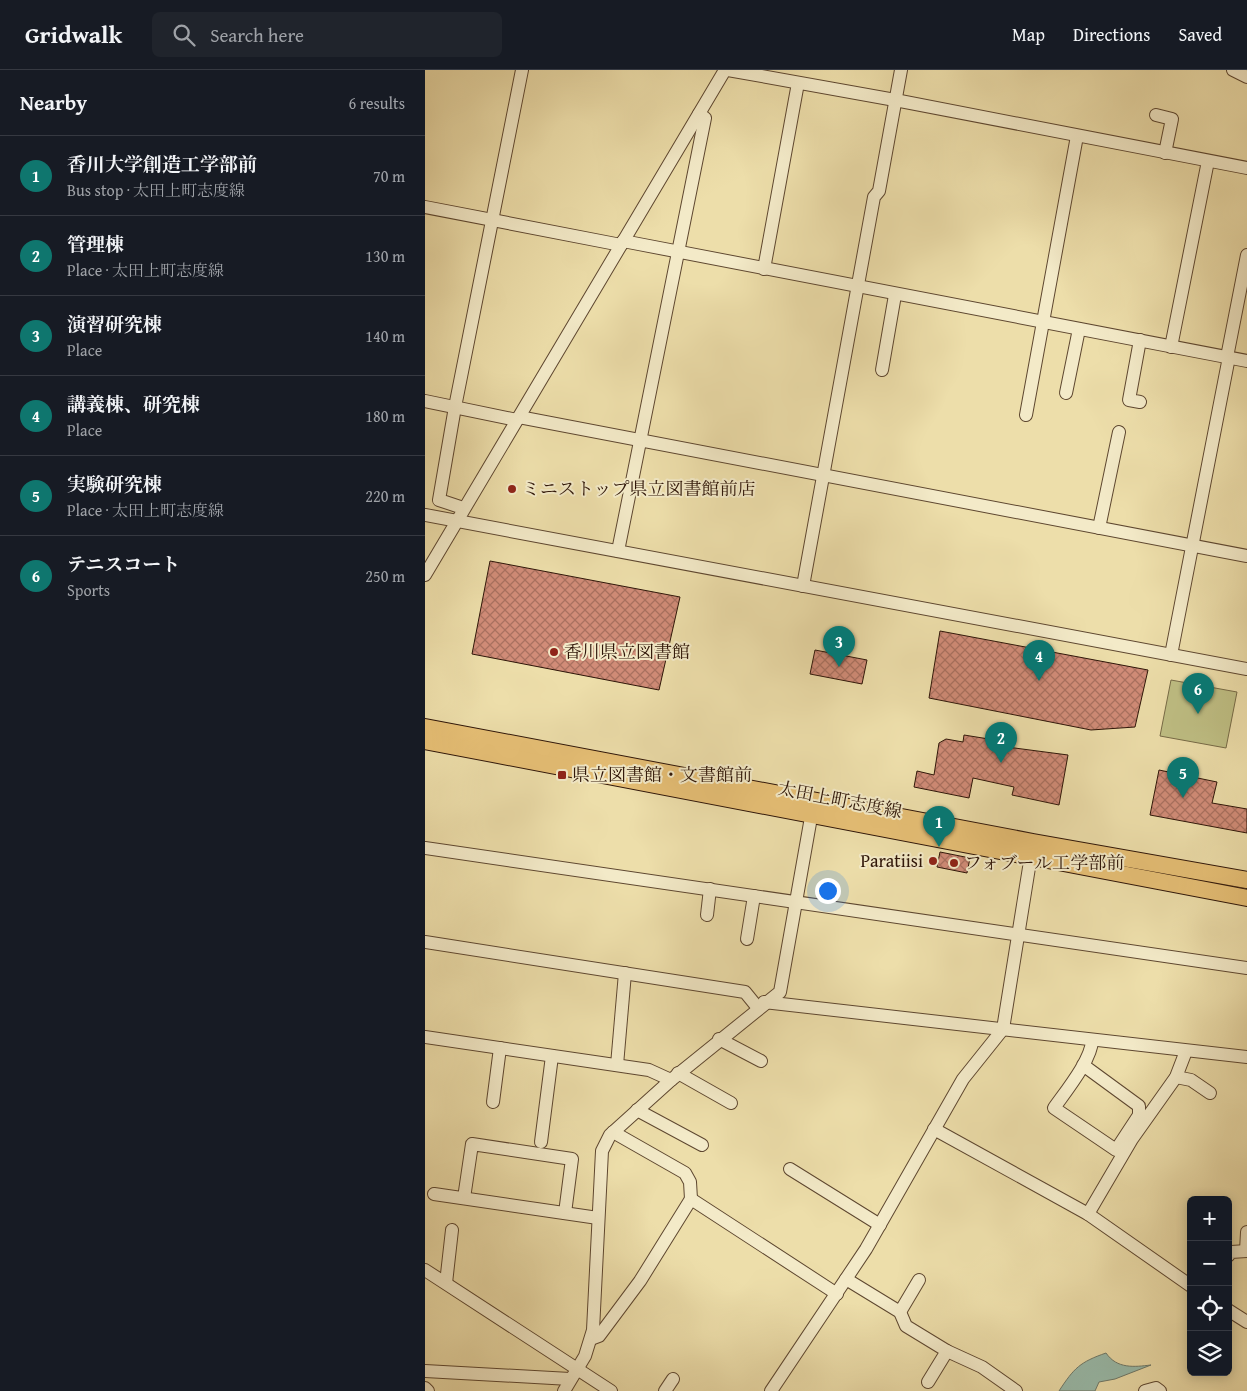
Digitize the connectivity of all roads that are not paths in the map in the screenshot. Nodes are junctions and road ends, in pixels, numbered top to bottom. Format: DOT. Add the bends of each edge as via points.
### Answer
graph roads {
  1 [pos="522,70"];
  2 [pos="726,70"];
  3 [pos="901,70"];
  4 [pos="1233,70"];
  5 [pos="1247,77"];
  6 [pos="798,83"];
  7 [pos="895,100"];
  8 [pos="699,114"];
  9 [pos="1156,114"];
  10 [pos="1077,136"];
  11 [pos="1165,153"];
  12 [pos="1208,161"];
  13 [pos="1247,168"];
  14 [pos="425,207"];
  15 [pos="494,220"];
  16 [pos="622,243"];
  17 [pos="679,252"];
  18 [pos="1247,255"];
  19 [pos="764,269"];
  20 [pos="857,288"];
  21 [pos="895,295"];
  22 [pos="1044,322"];
  23 [pos="1079,329"];
  24 [pos="1140,340"];
  25 [pos="1171,347"];
  26 [pos="1228,357"];
  27 [pos="1247,361"];
  28 [pos="882,370"];
  29 [pos="1066,393"];
  30 [pos="425,401"];
  31 [pos="1140,402"];
  32 [pos="455,407"];
  33 [pos="1027,415"];
  34 [pos="518,418"];
  35 [pos="1119,432"];
  36 [pos="640,440"];
  37 [pos="824,476"];
  38 [pos="463,508"];
  39 [pos="425,515"];
  40 [pos="456,521"];
  41 [pos="1099,528"];
  42 [pos="1193,545"];
  43 [pos="618,551"];
  44 [pos="1247,556"];
  45 [pos="425,576"];
  46 [pos="803,586"];
  47 [pos="1171,655"];
  48 [pos="1247,669"];
  49 [pos="425,727"];
  50 [pos="425,741"];
  51 [pos="813,808"];
  52 [pos="425,848"];
  53 [pos="1032,849"];
  54 [pos="1247,880"];
  55 [pos="710,890"];
  56 [pos="754,896"];
  57 [pos="1247,898"];
  58 [pos="797,902"];
  59 [pos="707,916"];
  60 [pos="1019,935"];
  61 [pos="747,939"];
  62 [pos="425,942"];
  63 [pos="1247,968"];
  64 [pos="625,973"];
  65 [pos="761,1005"];
  66 [pos="1003,1029"];
  67 [pos="425,1037"];
  68 [pos="719,1039"];
  69 [pos="1092,1040"];
  70 [pos="500,1048"];
  71 [pos="1186,1051"];
  72 [pos="552,1056"];
  73 [pos="1247,1057"];
  74 [pos="761,1061"];
  75 [pos="617,1065"];
  76 [pos="1083,1065"];
  77 [pos="674,1077"];
  78 [pos="1176,1077"];
  79 [pos="1210,1093"];
  80 [pos="493,1102"];
  81 [pos="731,1103"];
  82 [pos="637,1110"];
  83 [pos="934,1130"];
  84 [pos="613,1132"];
  85 [pos="541,1142"];
  86 [pos="702,1145"];
  87 [pos="790,1169"];
  88 [pos="435,1194"];
  89 [pos="464,1198"];
  90 [pos="691,1199"];
  91 [pos="565,1213"];
  92 [pos="1088,1214"];
  93 [pos="598,1218"];
  94 [pos="880,1225"];
  95 [pos="452,1230"];
  96 [pos="1247,1232"];
  97 [pos="1246,1251"];
  98 [pos="1232,1252"];
  99 [pos="425,1270"];
  100 [pos="846,1279"];
  101 [pos="919,1280"];
  102 [pos="446,1283"];
  103 [pos="1187,1283"];
  104 [pos="837,1294"];
  105 [pos="900,1312"];
  106 [pos="1232,1313"];
  107 [pos="1247,1322"];
  108 [pos="591,1339"];
  109 [pos="947,1351"];
  110 [pos="425,1371"];
  111 [pos="574,1374"];
  112 [pos="673,1379"];
  113 [pos="928,1382"];
  114 [pos="425,1388"];
  115 [pos="773,1390"];
  116 [pos="428,1391"];
  117 [pos="564,1391"];
  118 [pos="611,1391"];
  119 [pos="665,1391"];
  120 [pos="1016,1391"];
  121 [pos="1145,1391"];
  122 [pos="1160,1391"];
  1 -- 15 [label="street"];
  2 -- 6 [label="street"];
  2 -- 8 [label="street"];
  3 -- 7 [label="street"];
  4 -- 5 [label="street"];
  6 -- 7 [label="street"];
  6 -- 19 [label="street"];
  7 -- 10 [label="street"];
  7 -- 20 [label="street"];
  8 -- 16 [label="street"];
  8 -- 17 [label="street" via="705,118"];
  9 -- 11 [label="street" via="1172,119"];
  10 -- 11 [label="street"];
  10 -- 22 [label="street"];
  11 -- 12 [label="street"];
  12 -- 13 [label="street"];
  12 -- 25 [label="street"];
  14 -- 15 [label="street"];
  15 -- 16 [label="street"];
  15 -- 32 [label="street"];
  16 -- 17 [label="street"];
  16 -- 34 [label="street"];
  17 -- 19 [label="street"];
  17 -- 36 [label="street"];
  18 -- 26 [label="street"];
  19 -- 20 [label="street"];
  20 -- 21 [label="street"];
  20 -- 37 [label="street"];
  21 -- 22 [label="street"];
  21 -- 28 [label="street"];
  22 -- 23 [label="street"];
  22 -- 33 [label="street"];
  23 -- 24 [label="street"];
  23 -- 29 [label="street"];
  24 -- 25 [label="street"];
  24 -- 31 [label="street" via="1129,400"];
  25 -- 26 [label="street"];
  26 -- 27 [label="street"];
  26 -- 42 [label="street"];
  30 -- 32 [label="street"];
  32 -- 34 [label="street"];
  32 -- 38 [label="street" via="439,500"];
  34 -- 36 [label="street"];
  34 -- 38 [label="street"];
  35 -- 41 [label="street"];
  36 -- 37 [label="street"];
  36 -- 43 [label="street"];
  37 -- 41 [label="street"];
  37 -- 46 [label="street"];
  38 -- 40 [label="street"];
  39 -- 40 [label="street"];
  40 -- 43 [label="street"];
  40 -- 45 [label="street"];
  41 -- 42 [label="street"];
  42 -- 44 [label="street"];
  42 -- 47 [label="street"];
  43 -- 46 [label="street"];
  46 -- 47 [label="street"];
  47 -- 48 [label="street"];
  49 -- 51 [label="main road, 太田上町志度線"];
  50 -- 51 [label="main road, 太田上町志度線"];
  51 -- 53 [label="main road, 太田上町志度線"];
  51 -- 58 [label="street"];
  52 -- 55 [label="street"];
  53 -- 54 [label="main road, 太田上町志度線"];
  53 -- 57 [label="main road, 太田上町志度線"];
  53 -- 60 [label="street"];
  55 -- 56 [label="street"];
  55 -- 59 [label="street"];
  56 -- 58 [label="street"];
  56 -- 61 [label="street"];
  58 -- 60 [label="street"];
  58 -- 65 [label="street" via="780,992"];
  60 -- 63 [label="street"];
  60 -- 66 [label="street"];
  62 -- 64 [label="street"];
  64 -- 65 [label="street" via="745,992"];
  64 -- 75 [label="street"];
  65 -- 66 [label="street"];
  65 -- 68 [label="street"];
  66 -- 69 [label="street"];
  66 -- 83 [label="street" via="963,1079"];
  67 -- 70 [label="street"];
  68 -- 74 [label="street"];
  68 -- 77 [label="street"];
  69 -- 71 [label="street"];
  69 -- 76 [label="street" via="1092,1050"];
  70 -- 72 [label="street"];
  70 -- 80 [label="street"];
  71 -- 73 [label="street"];
  71 -- 78 [label="street"];
  72 -- 75 [label="street"];
  72 -- 85 [label="street"];
  75 -- 77 [label="street"];
  76 -- 76 [label="street" via="1055,1108 1115,1150 1139,1115 1139,1106"];
  77 -- 81 [label="street"];
  77 -- 82 [label="street"];
  78 -- 79 [label="street" via="1191,1080"];
  78 -- 92 [label="street" via="1132,1139"];
  82 -- 84 [label="street"];
  82 -- 86 [label="street"];
  83 -- 92 [label="street"];
  83 -- 94 [label="street"];
  84 -- 90 [label="street" via="685,1173 690,1182"];
  84 -- 93 [label="street" via="602,1151"];
  87 -- 94 [label="street"];
  88 -- 89 [label="street"];
  89 -- 91 [label="street"];
  89 -- 91 [label="street" via="472,1144 572,1159"];
  90 -- 104 [label="street"];
  90 -- 108 [label="street" via="640,1281 599,1336"];
  91 -- 93 [label="street"];
  92 -- 103 [label="street"];
  93 -- 108 [label="street"];
  94 -- 100 [label="street"];
  95 -- 102 [label="street"];
  96 -- 97 [label="street"];
  97 -- 98 [label="street"];
  99 -- 102 [label="street"];
  100 -- 104 [label="street"];
  100 -- 105 [label="street"];
  101 -- 105 [label="street"];
  102 -- 111 [label="street"];
  104 -- 115 [label="street"];
  105 -- 109 [label="street" via="906,1326"];
  106 -- 107 [label="street"];
  108 -- 111 [label="street"];
  109 -- 113 [label="street"];
  109 -- 120 [label="street" via="982,1367"];
  110 -- 111 [label="street"];
  111 -- 117 [label="street"];
  111 -- 118 [label="street"];
  112 -- 119 [label="street"];
  114 -- 116 [label="street"];
  121 -- 122 [label="street" via="1156,1388"];
}
